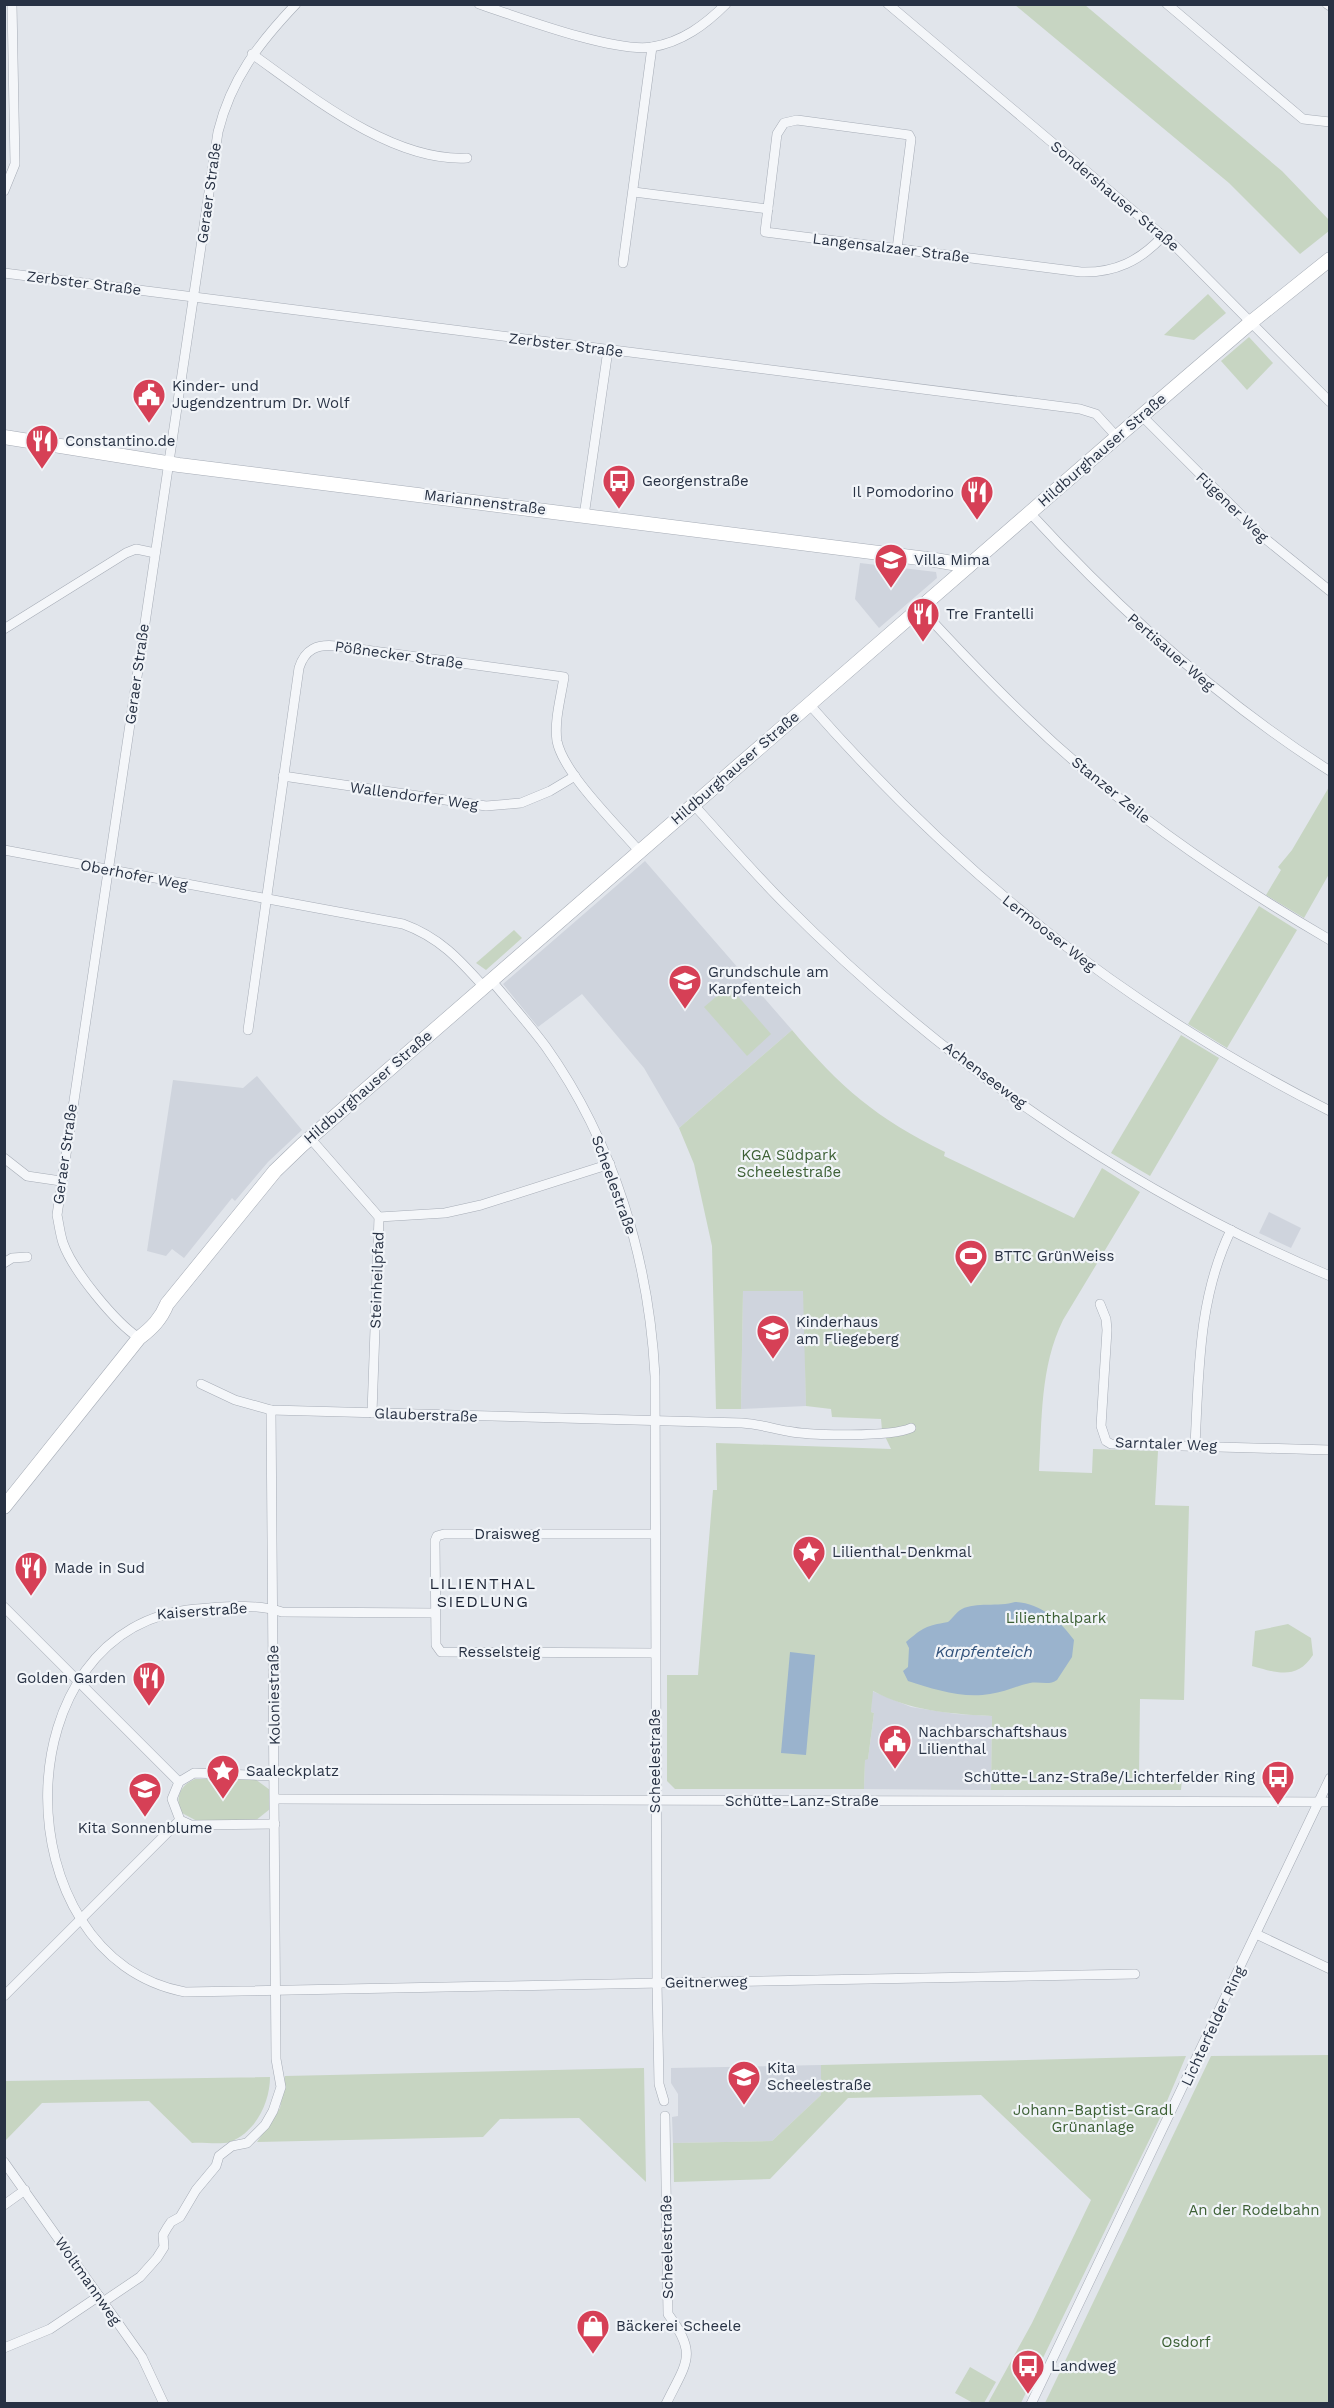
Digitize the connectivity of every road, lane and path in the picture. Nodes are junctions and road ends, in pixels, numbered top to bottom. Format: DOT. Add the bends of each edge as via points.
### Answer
graph roads {
  1 [pos="12,4"];
  2 [pos="296,4"];
  3 [pos="479,4"];
  4 [pos="726,4"];
  5 [pos="888,4"];
  6 [pos="1167,4"];
  7 [pos="652,47"];
  8 [pos="252,54"];
  9 [pos="1329,122"];
  10 [pos="467,158"];
  11 [pos="4,191"];
  12 [pos="634,192"];
  13 [pos="768,209"];
  14 [pos="1163,236"];
  15 [pos="897,249"];
  16 [pos="1329,259"];
  17 [pos="623,263"];
  18 [pos="4,273"];
  19 [pos="193,297"];
  20 [pos="1250,323"];
  21 [pos="608,350"];
  22 [pos="1329,402"];
  23 [pos="1142,416"];
  24 [pos="4,437"];
  25 [pos="1117,437"];
  26 [pos="168,463"];
  27 [pos="1030,513"];
  28 [pos="584,516"];
  29 [pos="155,553"];
  30 [pos="963,570"];
  31 [pos="1329,591"];
  32 [pos="921,608"];
  33 [pos="4,629"];
  34 [pos="809,704"];
  35 [pos="1329,771"];
  36 [pos="283,776"];
  37 [pos="575,776"];
  38 [pos="693,804"];
  39 [pos="4,850"];
  40 [pos="639,851"];
  41 [pos="107,869"];
  42 [pos="264,900"];
  43 [pos="1329,939"];
  44 [pos="487,983"];
  45 [pos="248,1030"];
  46 [pos="1329,1111"];
  47 [pos="310,1138"];
  48 [pos="4,1158"];
  49 [pos="610,1164"];
  50 [pos="61,1181"];
  51 [pos="379,1217"];
  52 [pos="1231,1230"];
  53 [pos="27,1257"];
  54 [pos="4,1263"];
  55 [pos="1329,1276"];
  56 [pos="1100,1304"];
  57 [pos="139,1338"];
  58 [pos="201,1384"];
  59 [pos="271,1410"];
  60 [pos="372,1413"];
  61 [pos="655,1421"];
  62 [pos="911,1428"];
  63 [pos="1195,1445"];
  64 [pos="1329,1450"];
  65 [pos="4,1507"];
  66 [pos="655,1534"];
  67 [pos="4,1607"];
  68 [pos="272,1609"];
  69 [pos="435,1613"];
  70 [pos="119,1626"];
  71 [pos="654,1653"];
  72 [pos="70,1657"];
  73 [pos="63,1665"];
  74 [pos="55,1674"];
  75 [pos="274,1776"];
  76 [pos="1329,1778"];
  77 [pos="179,1782"];
  78 [pos="275,1799"];
  79 [pos="656,1800"];
  80 [pos="1318,1802"];
  81 [pos="1329,1802"];
  82 [pos="180,1820"];
  83 [pos="275,1824"];
  84 [pos="1256,1934"];
  85 [pos="1329,1969"];
  86 [pos="1135,1974"];
  87 [pos="120,1975"];
  88 [pos="657,1983"];
  89 [pos="276,1991"];
  90 [pos="4,1996"];
  91 [pos="664,2101"];
  92 [pos="665,2115"];
  93 [pos="4,2162"];
  94 [pos="25,2190"];
  95 [pos="4,2205"];
  96 [pos="101,2299"];
  97 [pos="4,2348"];
  98 [pos="164,2403"];
  99 [pos="666,2403"];
  100 [pos="1031,2403"];
  1 -- 11 [label="street" via="15,164"];
  2 -- 8 [label="street, Geraer Straße"];
  3 -- 7 [label="street" via="615,44"];
  4 -- 7 [label="street" via="695,31"];
  5 -- 14 [label="street, Sondershauser Straße"];
  6 -- 9 [label="street" via="1303,119"];
  7 -- 12 [label="street"];
  8 -- 10 [label="street" via="342,116 378,135 432,157"];
  8 -- 19 [label="street, Geraer Straße" via="221,120"];
  12 -- 13 [label="street"];
  12 -- 17 [label="street"];
  13 -- 15 [label="street, Langensalzaer Straße" via="765,232"];
  13 -- 15 [label="street" via="777,134 784,123 797,120 905,133 911,139"];
  14 -- 15 [label="street, Langensalzaer Straße" via="1134,261 1093,273"];
  14 -- 20 [label="street, Sondershauser Straße"];
  16 -- 20 [label="main road, Hildburghauser Straße"];
  18 -- 19 [label="street, Zerbster Straße"];
  19 -- 21 [label="street, Zerbster Straße"];
  19 -- 26 [label="street, Geraer Straße"];
  20 -- 22 [label="street, Sondershauser Straße"];
  20 -- 23 [label="main road, Hildburghauser Straße"];
  21 -- 25 [label="street, Zerbster Straße" via="1080,409 1096,414"];
  21 -- 28 [label="street"];
  23 -- 25 [label="main road, Hildburghauser Straße"];
  23 -- 31 [label="street, Fügener Weg" via="1254,529"];
  24 -- 26 [label="main road, Mariannenstraße"];
  25 -- 27 [label="main road, Hildburghauser Straße"];
  26 -- 28 [label="main road, Mariannenstraße"];
  26 -- 29 [label="street, Geraer Straße"];
  27 -- 30 [label="main road, Hildburghauser Straße"];
  27 -- 35 [label="street, Pertisauer Weg" via="1104,592 1181,662 1260,724"];
  28 -- 30 [label="main road, Mariannenstraße" via="942,561 958,564"];
  29 -- 33 [label="street" via="136,549 126,553"];
  29 -- 41 [label="street, Geraer Straße"];
  30 -- 32 [label="main road, Hildburghauser Straße"];
  32 -- 34 [label="main road, Hildburghauser Straße"];
  32 -- 43 [label="street, Stanzer Zeile" via="1030,721 1138,813 1253,894"];
  34 -- 38 [label="main road, Hildburghauser Straße"];
  34 -- 46 [label="street, Lermooser Weg" via="919,823 1052,938 1200,1039"];
  36 -- 37 [label="street, Wallendorfer Weg" via="486,807 521,803"];
  36 -- 37 [label="street, Pößnecker Straße" via="301,661 318,646 564,677 557,739"];
  36 -- 42 [label="street, Pößnecker Straße"];
  37 -- 40 [label="street"];
  38 -- 40 [label="main road, Hildburghauser Straße"];
  38 -- 52 [label="street, Achenseeweg" via="786,905 862,977 947,1048 1116,1167"];
  39 -- 41 [label="street, Oberhofer Weg"];
  40 -- 44 [label="main road, Hildburghauser Straße"];
  41 -- 42 [label="street, Oberhofer Weg"];
  41 -- 50 [label="street, Geraer Straße"];
  42 -- 44 [label="street, Oberhofer Weg" via="416,928 446,946"];
  42 -- 45 [label="street"];
  44 -- 47 [label="main road, Hildburghauser Straße"];
  44 -- 49 [label="street, Scheelestraße" via="555,1061"];
  47 -- 51 [label="street, Steinheilpfad"];
  47 -- 57 [label="main road, Hildburghauser Straße" via="275,1171 167,1304 163,1315"];
  48 -- 50 [label="street" via="27,1176"];
  49 -- 51 [label="street" via="481,1205 445,1213"];
  49 -- 61 [label="street, Scheelestraße" via="645,1280 654,1346"];
  50 -- 57 [label="street, Geraer Straße" via="57,1215 71,1260 121,1326"];
  51 -- 60 [label="street, Steinheilpfad"];
  52 -- 55 [label="street, Achenseeweg"];
  52 -- 63 [label="street" via="1216,1265 1203,1318"];
  53 -- 54 [label="street"];
  56 -- 63 [label="street, Sarntaler Weg" via="1107,1330 1103,1437 1111,1444"];
  57 -- 65 [label="main road, Hildburghauser Straße"];
  58 -- 59 [label="street, Glauberstraße"];
  59 -- 60 [label="street, Glauberstraße"];
  59 -- 68 [label="street, Koloniestraße"];
  60 -- 61 [label="street, Glauberstraße"];
  61 -- 62 [label="street" via="764,1424 789,1432 850,1434 890,1434"];
  61 -- 66 [label="street, Scheelestraße"];
  63 -- 64 [label="street, Sarntaler Weg"];
  66 -- 69 [label="street, Draisweg" via="437,1536"];
  66 -- 71 [label="street, Scheelestraße"];
  67 -- 73 [label="street"];
  68 -- 69 [label="street"];
  68 -- 70 [label="street, Kaiserstraße" via="171,1611"];
  68 -- 75 [label="street, Koloniestraße"];
  69 -- 71 [label="street, Resselsteig" via="436,1645 441,1652"];
  71 -- 79 [label="street, Scheelestraße"];
  72 -- 73 [label="street"];
  73 -- 74 [label="street"];
  73 -- 77 [label="street"];
  75 -- 77 [label="street" via="194,1773"];
  75 -- 78 [label="street, Koloniestraße"];
  76 -- 80 [label="street, Lichterfelder Ring"];
  77 -- 82 [label="street" via="172,1799"];
  78 -- 79 [label="street, Schütte-Lanz-Straße"];
  78 -- 83 [label="street, Koloniestraße"];
  79 -- 80 [label="street, Schütte-Lanz-Straße"];
  79 -- 88 [label="street, Scheelestraße"];
  80 -- 81 [label="street, Schütte-Lanz-Straße"];
  80 -- 84 [label="street, Lichterfelder Ring"];
  82 -- 83 [label="street" via="191,1825"];
  82 -- 90 [label="street"];
  83 -- 89 [label="street, Koloniestraße"];
  84 -- 85 [label="street"];
  84 -- 100 [label="street, Lichterfelder Ring"];
  86 -- 88 [label="street, Geitnerweg"];
  87 -- 89 [label="street" via="185,1992"];
  88 -- 89 [label="street, Geitnerweg"];
  88 -- 91 [label="street, Scheelestraße" via="659,2084"];
  89 -- 96 [label="street, Koloniestraße" via="276,2070 281,2087 273,2111 247,2143 232,2146 219,2156 180,2217 171,2222 163,2235 164,2247 157,2259 140,2277"];
  92 -- 99 [label="street, Scheelestraße" via="668,2314 686,2344 683,2370"];
  93 -- 94 [label="street, Woltmannweg"];
  94 -- 95 [label="street"];
  94 -- 96 [label="street, Woltmannweg"];
  96 -- 97 [label="street" via="50,2329"];
  96 -- 98 [label="street, Woltmannweg" via="142,2357"];
}
